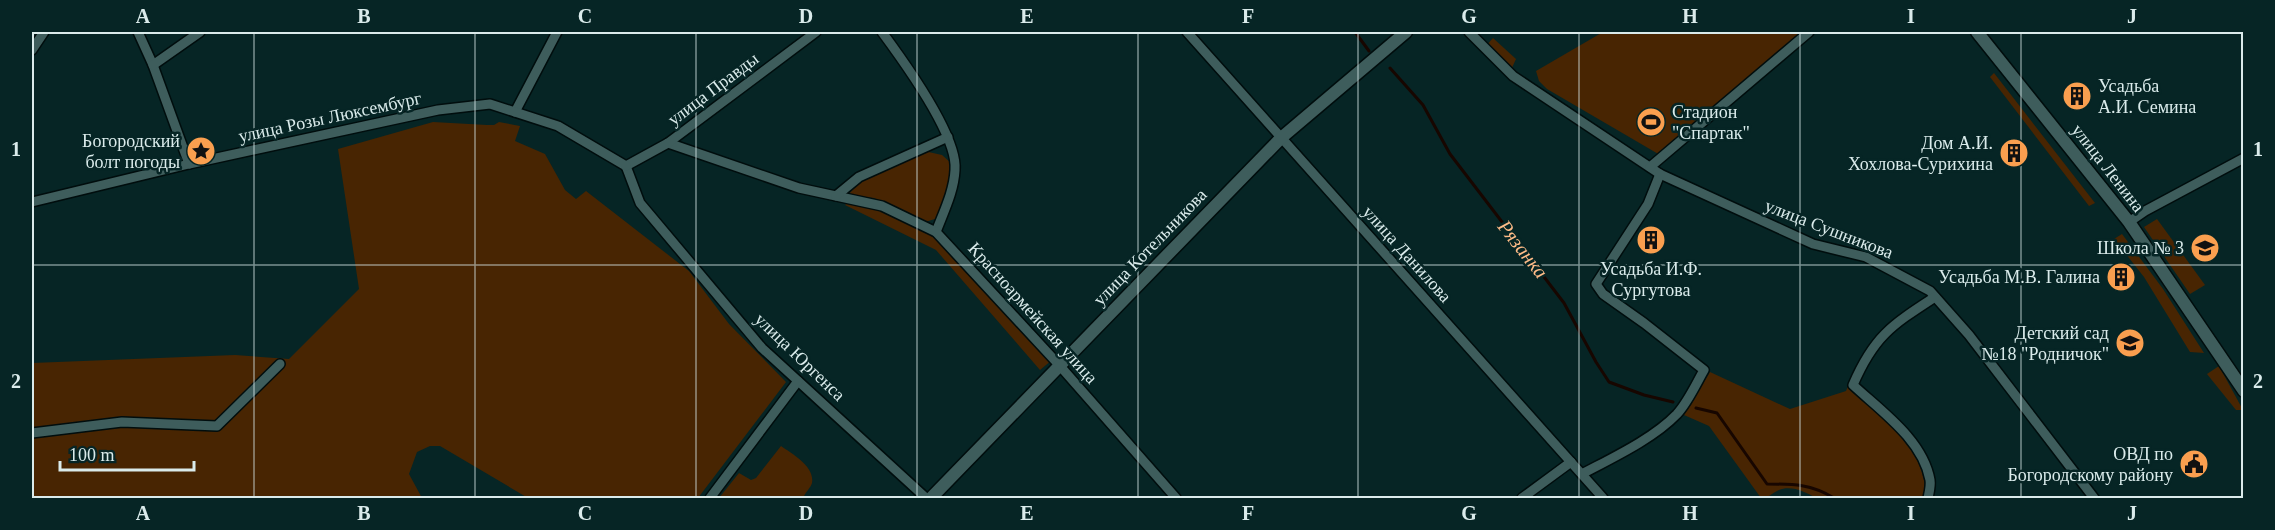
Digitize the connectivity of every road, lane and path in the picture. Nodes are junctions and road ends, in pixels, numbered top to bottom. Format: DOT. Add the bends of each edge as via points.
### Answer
graph roads {
  1 [pos="44,32"];
  2 [pos="138,32"];
  3 [pos="200,32"];
  4 [pos="557,32"];
  5 [pos="816,32"];
  6 [pos="882,32"];
  7 [pos="1187,32"];
  8 [pos="1406,32"];
  9 [pos="1469,32"];
  10 [pos="1809,32"];
  11 [pos="1977,32"];
  12 [pos="32,50"];
  13 [pos="153,65"];
  14 [pos="515,111"];
  15 [pos="948,137"];
  16 [pos="1281,138"];
  17 [pos="668,143"];
  18 [pos="2244,158"];
  19 [pos="189,164"];
  20 [pos="626,166"];
  21 [pos="1650,167"];
  22 [pos="1660,174"];
  23 [pos="836,196"];
  24 [pos="32,202"];
  25 [pos="2129,222"];
  26 [pos="936,232"];
  27 [pos="1935,297"];
  28 [pos="280,364"];
  29 [pos="1060,366"];
  30 [pos="798,381"];
  31 [pos="2244,392"];
  32 [pos="32,433"];
  33 [pos="1570,462"];
  34 [pos="1582,474"];
  35 [pos="710,498"];
  36 [pos="926,498"];
  37 [pos="931,498"];
  38 [pos="1176,498"];
  39 [pos="1522,498"];
  40 [pos="1604,498"];
  41 [pos="1928,498"];
  42 [pos="2094,498"];
  1 -- 12 [label="street"];
  2 -- 13 [label="street"];
  3 -- 13 [label="street"];
  4 -- 14 [label="street"];
  5 -- 17 [label="street, улица Правды"];
  6 -- 15 [label="street" via="912,72"];
  7 -- 16 [label="street, улица Данилова"];
  8 -- 16 [label="street, улица Котельникова"];
  9 -- 21 [label="street, улица Сушникова" via="1513,76"];
  10 -- 21 [label="street"];
  11 -- 25 [label="street, улица Ленина"];
  13 -- 19 [label="street"];
  14 -- 19 [label="street, улица Розы Люксембург" via="490,104 438,110"];
  14 -- 20 [label="street, улица Розы Люксембург" via="558,126"];
  15 -- 23 [label="street" via="859,177"];
  15 -- 26 [label="street" via="956,167 951,194"];
  16 -- 29 [label="street, улица Котельникова"];
  16 -- 33 [label="street, улица Данилова"];
  17 -- 20 [label="street, улица Правды"];
  17 -- 23 [label="street, Красноармейская улица" via="799,188"];
  18 -- 25 [label="street"];
  19 -- 24 [label="street, улица Розы Люксембург"];
  20 -- 30 [label="street, улица Юргенса" via="640,203 762,348"];
  21 -- 22 [label="street, улица Сушникова"];
  22 -- 27 [label="street, улица Сушникова" via="1814,244 1866,257"];
  22 -- 34 [label="street" via="1648,204 1596,284 1602,294 1704,370 1678,413 1664,425"];
  23 -- 26 [label="street, Красноармейская улица" via="882,206"];
  25 -- 31 [label="street, улица Ленина"];
  26 -- 29 [label="street, Красноармейская улица"];
  27 -- 41 [label="street" via="1884,332 1853,385 1907,435 1924,459 1931,482"];
  27 -- 42 [label="street, улица Сушникова" via="1969,334"];
  28 -- 32 [label="street" via="217,426 122,422"];
  29 -- 37 [label="street, улица Котельникова"];
  29 -- 38 [label="street, Красноармейская улица"];
  30 -- 35 [label="street"];
  30 -- 36 [label="street, улица Юргенса"];
  33 -- 34 [label="street, улица Данилова"];
  33 -- 39 [label="street"];
  34 -- 40 [label="street, улица Данилова"];
}
